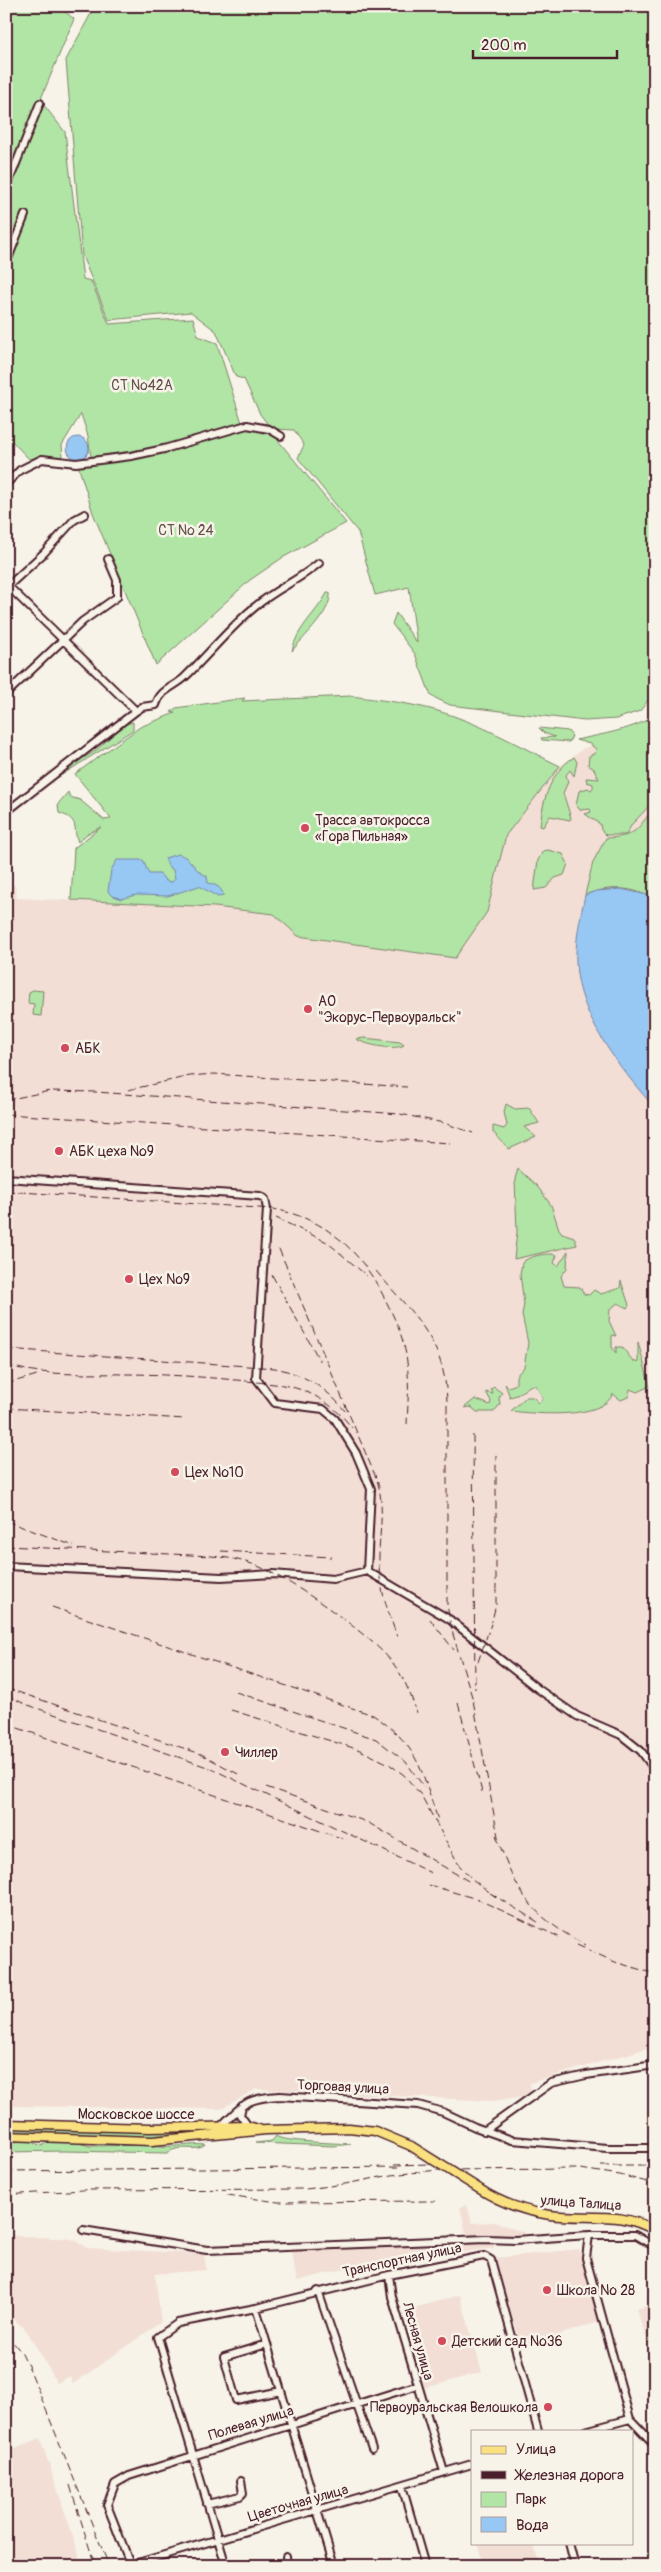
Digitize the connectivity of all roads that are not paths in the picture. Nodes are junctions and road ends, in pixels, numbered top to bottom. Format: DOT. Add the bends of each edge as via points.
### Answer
graph roads {
  1 [pos="40,103"];
  2 [pos="6,189"];
  3 [pos="25,215"];
  4 [pos="6,264"];
  5 [pos="281,436"];
  6 [pos="6,484"];
  7 [pos="85,514"];
  8 [pos="108,559"];
  9 [pos="319,563"];
  10 [pos="7,586"];
  11 [pos="63,640"];
  12 [pos="6,694"];
  13 [pos="136,711"];
  14 [pos="6,812"];
  15 [pos="6,1178"];
  16 [pos="6,1566"];
  17 [pos="367,1571"];
  18 [pos="655,1770"];
  19 [pos="655,2065"];
  20 [pos="243,2103"];
  21 [pos="6,2124"];
  22 [pos="221,2126"];
  23 [pos="248,2126"];
  24 [pos="266,2130"];
  25 [pos="484,2131"];
  26 [pos="6,2136"];
  27 [pos="210,2136"];
  28 [pos="411,2146"];
  29 [pos="655,2148"];
  30 [pos="83,2230"];
  31 [pos="655,2231"];
  32 [pos="589,2235"];
  33 [pos="655,2247"];
  34 [pos="389,2275"];
  35 [pos="318,2291"];
  36 [pos="256,2308"];
  37 [pos="267,2344"];
  38 [pos="418,2385"];
  39 [pos="281,2391"];
  40 [pos="357,2405"];
  41 [pos="630,2419"];
  42 [pos="291,2424"];
  43 [pos="538,2430"];
  44 [pos="589,2430"];
  45 [pos="655,2445"];
  46 [pos="372,2449"];
  47 [pos="192,2454"];
  48 [pos="471,2464"];
  49 [pos="444,2472"];
  50 [pos="241,2481"];
  51 [pos="402,2486"];
  52 [pos="207,2504"];
  53 [pos="317,2510"];
  54 [pos="218,2540"];
  55 [pos="569,2544"];
  56 [pos="286,2557"];
  57 [pos="131,2565"];
  58 [pos="226,2566"];
  59 [pos="288,2566"];
  60 [pos="334,2566"];
  61 [pos="424,2566"];
  62 [pos="575,2566"];
  1 -- 2 [label="street"];
  3 -- 4 [label="street"];
  5 -- 6 [label="street" via="269,429 247,425 148,453 76,463 42,459 20,470"];
  7 -- 10 [label="street" via="74,520"];
  8 -- 11 [label="street" via="117,580 117,597 82,621"];
  9 -- 13 [label="street" via="296,582 280,588 248,612 183,679 162,692 156,705"];
  10 -- 11 [label="street"];
  11 -- 12 [label="street"];
  11 -- 13 [label="street"];
  13 -- 14 [label="street"];
  15 -- 17 [label="street" via="260,1196 265,1199 256,1378 275,1403 318,1407 327,1411 351,1445 371,1489"];
  16 -- 17 [label="street" via="221,1577 273,1574 334,1579"];
  17 -- 18 [label="street" via="449,1619 577,1716 621,1735 641,1751"];
  19 -- 25 [label="street" via="551,2083"];
  20 -- 22 [label="street"];
  20 -- 23 [label="street" via="240,2115"];
  20 -- 25 [label="street, Торговая улица" via="261,2097 280,2096 407,2103 443,2112"];
  21 -- 22 [label="main road, Московское шоссе" via="150,2128"];
  22 -- 23 [label="main road, Московское шоссе"];
  22 -- 27 [label="street"];
  23 -- 24 [label="main road, Московское шоссе"];
  24 -- 27 [label="main road, Московское шоссе"];
  24 -- 28 [label="main road, Московское шоссе" via="359,2129"];
  25 -- 29 [label="street, Торговая улица" via="505,2139 537,2143"];
  26 -- 27 [label="main road, Московское шоссе" via="152,2141"];
  28 -- 31 [label="main road, улица Талица, bridge" via="498,2200 551,2215 630,2219"];
  30 -- 32 [label="street" via="207,2250"];
  32 -- 33 [label="street" via="635,2236"];
  32 -- 41 [label="street" via="586,2258"];
  34 -- 35 [label="street, Транспортная улица"];
  34 -- 38 [label="street, Лесная улица" via="392,2297"];
  34 -- 43 [label="street, Транспортная улица" via="477,2257 491,2260"];
  35 -- 36 [label="street, Транспортная улица"];
  35 -- 40 [label="street"];
  36 -- 37 [label="street"];
  36 -- 47 [label="street, Транспортная улица" via="178,2323 158,2337"];
  37 -- 39 [label="street"];
  37 -- 39 [label="street" via="224,2357 236,2400"];
  38 -- 40 [label="street, Полевая улица"];
  38 -- 49 [label="street, Лесная улица"];
  39 -- 42 [label="street"];
  40 -- 42 [label="street, Полевая улица"];
  40 -- 46 [label="street"];
  41 -- 44 [label="street"];
  41 -- 45 [label="street"];
  42 -- 47 [label="street, Полевая улица"];
  42 -- 53 [label="street"];
  47 -- 52 [label="street"];
  47 -- 57 [label="street, Полевая улица" via="121,2480 112,2489 106,2505"];
  48 -- 49 [label="street, Цветочная улица"];
  49 -- 51 [label="street, Цветочная улица"];
  50 -- 52 [label="street" via="243,2492 240,2496"];
  51 -- 53 [label="street, Цветочная улица"];
  51 -- 61 [label="street"];
  52 -- 54 [label="street"];
  53 -- 54 [label="street, Цветочная улица"];
  53 -- 60 [label="street"];
  54 -- 57 [label="street, Цветочная улица"];
  54 -- 58 [label="street"];
  55 -- 62 [label="street"];
  56 -- 59 [label="street"];
}
